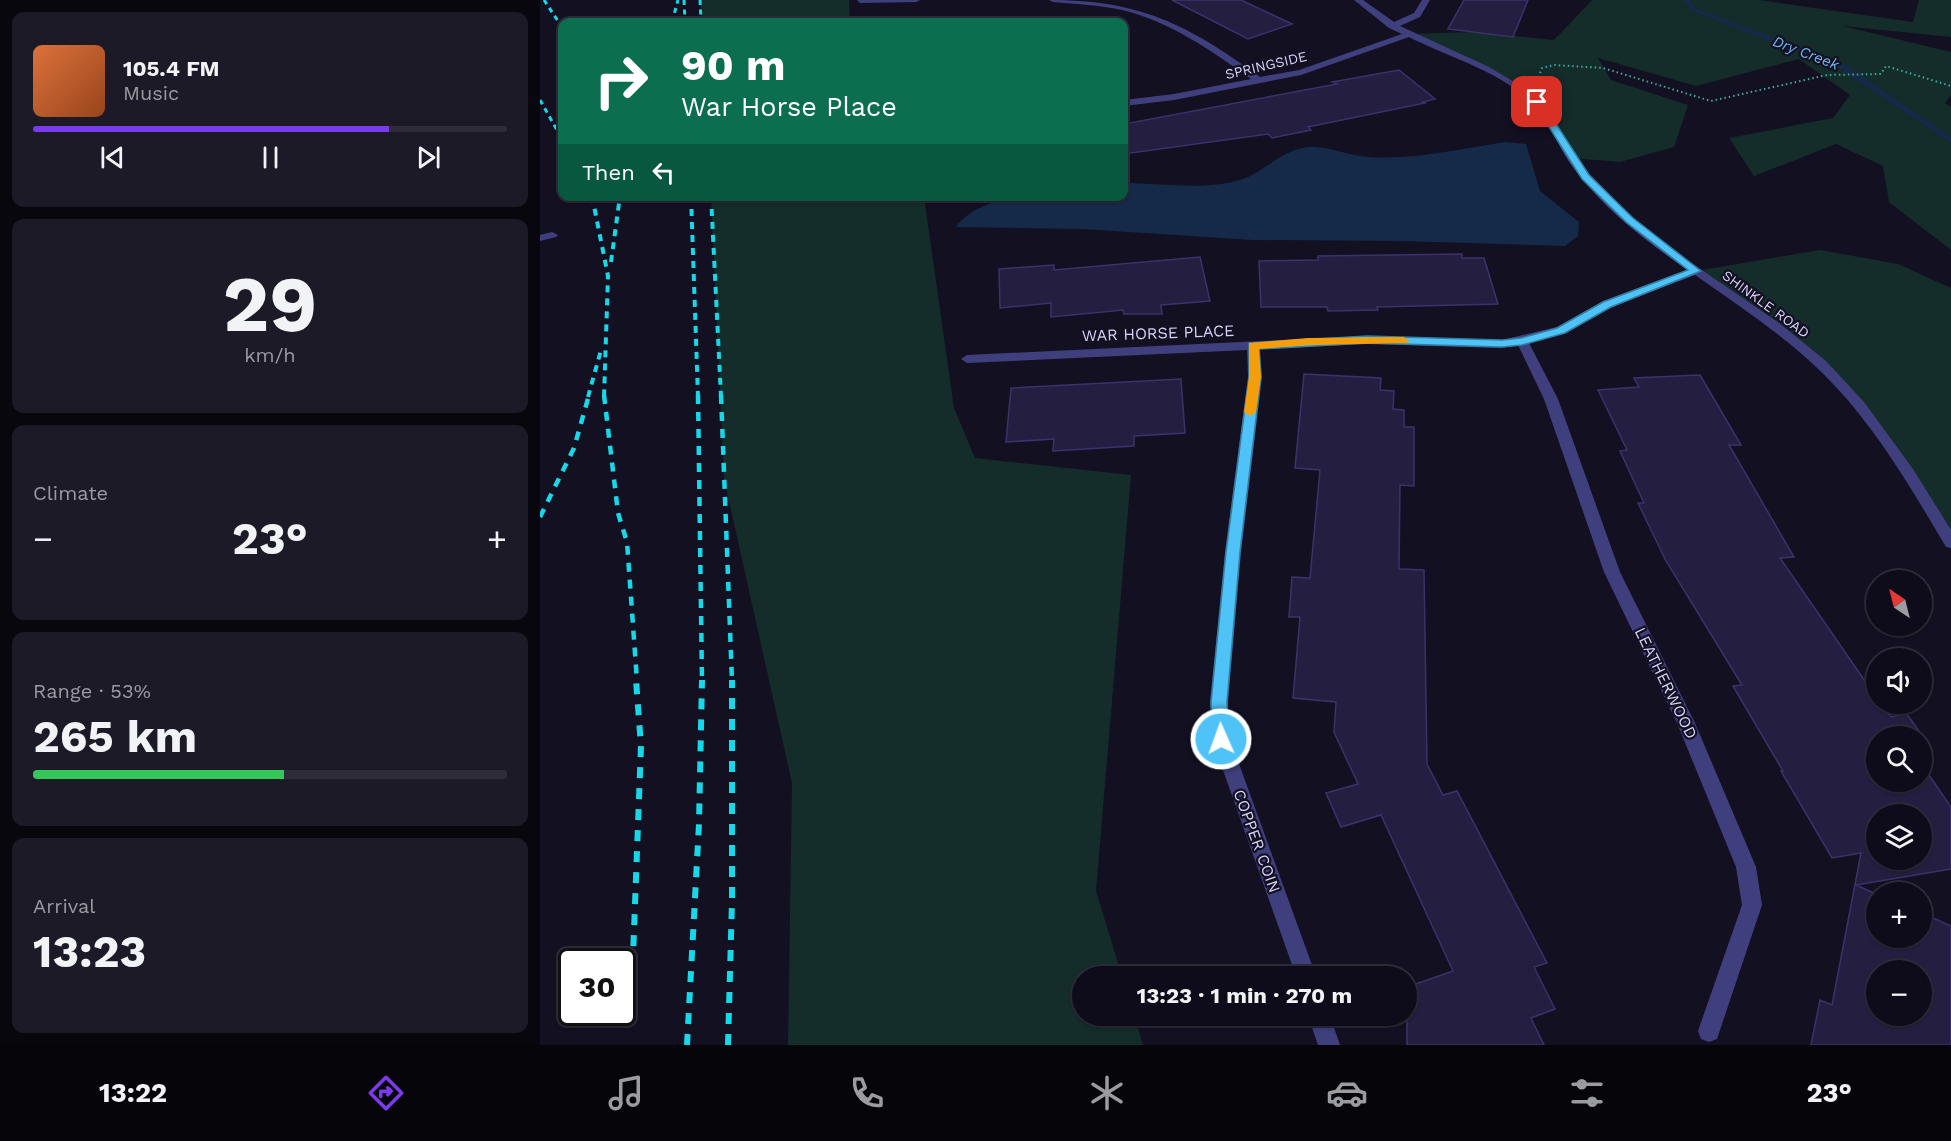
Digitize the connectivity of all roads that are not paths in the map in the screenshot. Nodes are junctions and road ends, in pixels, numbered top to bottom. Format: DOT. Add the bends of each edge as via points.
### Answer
graph roads {
  1 [pos="916,0"];
  2 [pos="1053,0"];
  3 [pos="1358,0"];
  4 [pos="1426,0"];
  5 [pos="860,2"];
  6 [pos="1392,26"];
  7 [pos="1410,34"];
  8 [pos="1259,81"];
  9 [pos="1128,103"];
  10 [pos="1695,271"];
  11 [pos="1522,341"];
  12 [pos="1253,346"];
  13 [pos="967,359"];
  14 [pos="1951,543"];
  15 [pos="1302,966"];
  16 [pos="1322,1026"];
  17 [pos="1710,1031"];
  18 [pos="1329,1045"];
  1 -- 5 [label="street"];
  2 -- 8 [label="street" via="1106,5 1145,14 1229,59"];
  3 -- 6 [label="street, SHINKLE ROAD"];
  4 -- 6 [label="street" via="1417,15"];
  6 -- 7 [label="street, SHINKLE ROAD"];
  7 -- 8 [label="street, SPRINGSIDE" via="1301,72"];
  7 -- 10 [label="street, SHINKLE ROAD" via="1492,71 1527,93 1548,116 1585,177 1630,220"];
  8 -- 9 [label="street, SPRINGSIDE"];
  10 -- 11 [label="street, WAR HORSE PLACE" via="1607,304 1561,330"];
  10 -- 14 [label="street, SHINKLE ROAD" via="1778,329 1841,384 1893,448"];
  11 -- 12 [label="street, WAR HORSE PLACE" via="1502,344 1367,340"];
  11 -- 17 [label="street, LEATHERWOOD" via="1551,399 1612,572 1686,723 1746,867 1752,905"];
  12 -- 13 [label="street, WAR HORSE PLACE"];
  12 -- 15 [label="street, COPPER COIN" via="1255,377 1219,702 1221,739"];
  16 -- 18 [label="street"];
}
